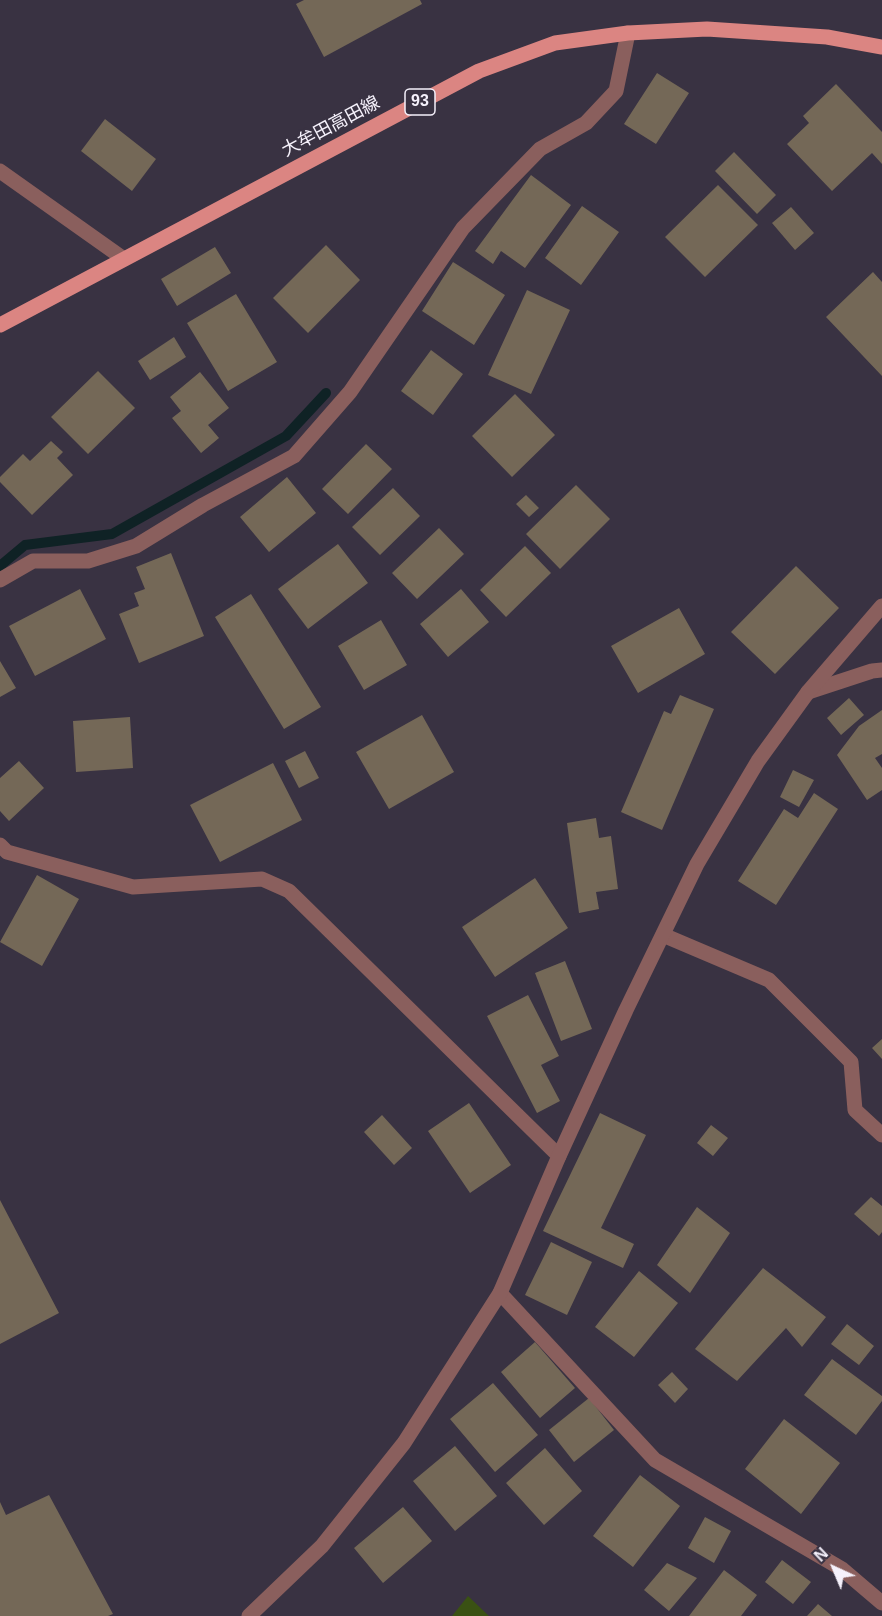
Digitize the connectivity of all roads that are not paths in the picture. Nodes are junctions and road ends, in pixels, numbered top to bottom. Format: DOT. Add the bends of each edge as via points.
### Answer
graph roads {
  1 [pos="628,33"];
  2 [pos="882,47"];
  3 [pos="0,171"];
  4 [pos="124,259"];
  5 [pos="0,326"];
  6 [pos="0,580"];
  7 [pos="882,606"];
  8 [pos="882,670"];
  9 [pos="808,692"];
  10 [pos="0,845"];
  11 [pos="663,935"];
  12 [pos="882,1135"];
  13 [pos="559,1156"];
  14 [pos="500,1293"];
  15 [pos="882,1603"];
  16 [pos="249,1616"];
  1 -- 2 [label="main road, 大牟田高田線 / 93" via="706,29 827,38"];
  1 -- 4 [label="main road, 大牟田高田線 / 93" via="555,44 479,71"];
  1 -- 6 [label="street" via="616,91 586,123 540,149 463,228 350,392 294,456 136,546 88,561 33,561"];
  3 -- 4 [label="street"];
  4 -- 5 [label="main road, 大牟田高田線 / 93"];
  7 -- 9 [label="street"];
  8 -- 9 [label="street"];
  9 -- 11 [label="street" via="758,761 698,864"];
  10 -- 13 [label="street" via="7,852 133,887 262,879 289,891"];
  11 -- 12 [label="street" via="769,980 851,1062 855,1110"];
  11 -- 13 [label="street"];
  13 -- 14 [label="street"];
  14 -- 15 [label="street" via="655,1460 842,1569"];
  14 -- 16 [label="street" via="404,1443 322,1546"];
}
